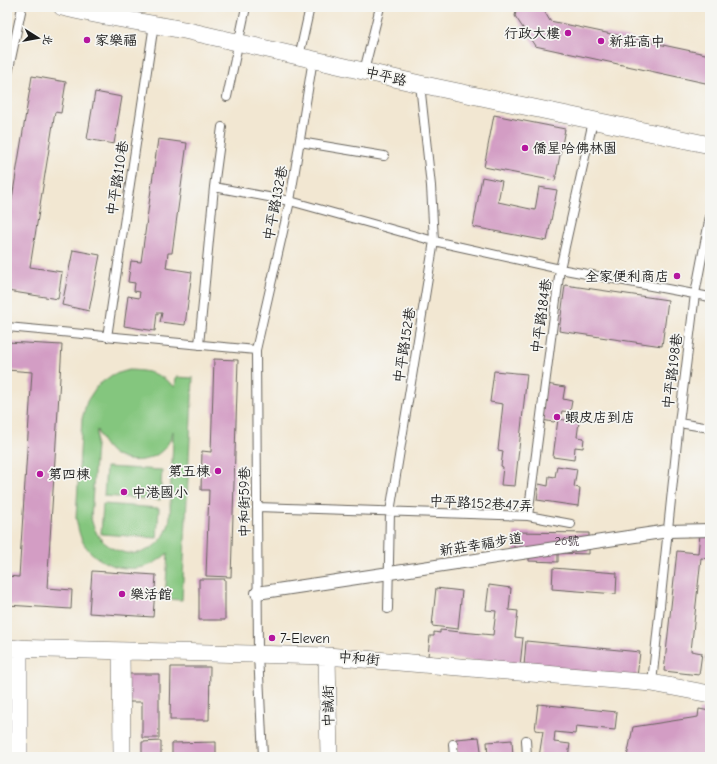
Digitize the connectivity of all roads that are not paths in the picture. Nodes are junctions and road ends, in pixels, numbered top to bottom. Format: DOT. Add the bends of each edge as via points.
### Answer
graph roads {
  1 [pos="22,7"];
  2 [pos="62,7"];
  3 [pos="246,7"];
  4 [pos="310,7"];
  5 [pos="380,7"];
  6 [pos="100,11"];
  7 [pos="154,24"];
  8 [pos="239,42"];
  9 [pos="306,58"];
  10 [pos="364,71"];
  11 [pos="7,78"];
  12 [pos="420,84"];
  13 [pos="227,97"];
  14 [pos="593,121"];
  15 [pos="222,127"];
  16 [pos="300,142"];
  17 [pos="710,144"];
  18 [pos="384,156"];
  19 [pos="214,187"];
  20 [pos="290,201"];
  21 [pos="710,216"];
  22 [pos="434,241"];
  23 [pos="560,269"];
  24 [pos="694,294"];
  25 [pos="710,297"];
  26 [pos="7,327"];
  27 [pos="107,337"];
  28 [pos="199,345"];
  29 [pos="256,350"];
  30 [pos="679,423"];
  31 [pos="710,428"];
  32 [pos="257,507"];
  33 [pos="390,512"];
  34 [pos="528,516"];
  35 [pos="571,524"];
  36 [pos="710,530"];
  37 [pos="668,531"];
  38 [pos="389,574"];
  39 [pos="257,592"];
  40 [pos="388,609"];
  41 [pos="13,648"];
  42 [pos="121,651"];
  43 [pos="258,654"];
  44 [pos="327,656"];
  45 [pos="652,683"];
  46 [pos="710,694"];
  47 [pos="526,740"];
  48 [pos="453,744"];
  49 [pos="19,757"];
  50 [pos="122,757"];
  51 [pos="263,757"];
  52 [pos="329,757"];
  53 [pos="454,757"];
  54 [pos="527,757"];
  1 -- 11 [label="lane"];
  2 -- 6 [label="street, 中平路"];
  3 -- 8 [label="lane"];
  4 -- 9 [label="lane, 中平路132巷"];
  5 -- 10 [label="lane"];
  6 -- 7 [label="street, 中平路"];
  7 -- 8 [label="street, 中平路"];
  7 -- 27 [label="lane, 中平路110巷"];
  8 -- 9 [label="street, 中平路"];
  8 -- 13 [label="lane"];
  9 -- 10 [label="street, 中平路"];
  9 -- 16 [label="lane, 中平路132巷"];
  10 -- 12 [label="street, 中平路"];
  12 -- 14 [label="street, 中平路"];
  12 -- 22 [label="lane, 中平路152巷"];
  14 -- 17 [label="street, 中平路"];
  14 -- 23 [label="lane, 中平路184巷"];
  15 -- 19 [label="lane"];
  16 -- 18 [label="lane"];
  16 -- 20 [label="lane, 中平路132巷"];
  19 -- 20 [label="lane"];
  19 -- 28 [label="lane"];
  20 -- 22 [label="lane"];
  20 -- 29 [label="lane, 中平路132巷"];
  21 -- 24 [label="lane, 中平路198巷"];
  22 -- 23 [label="lane"];
  22 -- 33 [label="lane, 中平路152巷"];
  23 -- 24 [label="lane"];
  23 -- 34 [label="lane, 中平路184巷"];
  24 -- 25 [label="lane"];
  24 -- 30 [label="lane, 中平路198巷"];
  26 -- 27 [label="lane"];
  27 -- 28 [label="lane"];
  28 -- 29 [label="lane"];
  29 -- 32 [label="lane, 中和街59巷"];
  30 -- 31 [label="lane"];
  30 -- 37 [label="lane, 中平路198巷"];
  32 -- 33 [label="lane, 中平路152巷47弄"];
  32 -- 39 [label="lane, 中和街59巷"];
  33 -- 34 [label="lane, 中平路152巷47弄"];
  33 -- 38 [label="lane, 中平路152巷"];
  34 -- 35 [label="lane, 中平路152巷47弄"];
  36 -- 37 [label="street, 新莊幸福步道"];
  37 -- 38 [label="street, 新莊幸福步道"];
  37 -- 45 [label="lane, 中平路198巷"];
  38 -- 39 [label="street, 新莊幸福步道"];
  38 -- 40 [label="lane, 中平路152巷"];
  39 -- 43 [label="lane, 中和街59巷"];
  41 -- 42 [label="street, 中和街"];
  41 -- 49 [label="street"];
  42 -- 43 [label="street, 中和街"];
  42 -- 50 [label="street"];
  43 -- 44 [label="street, 中和街"];
  43 -- 51 [label="lane, 中和街59巷"];
  44 -- 45 [label="street, 中和街"];
  44 -- 52 [label="street, 中誠街"];
  45 -- 46 [label="street, 中和街"];
  47 -- 54 [label="lane"];
  48 -- 53 [label="lane"];
}
